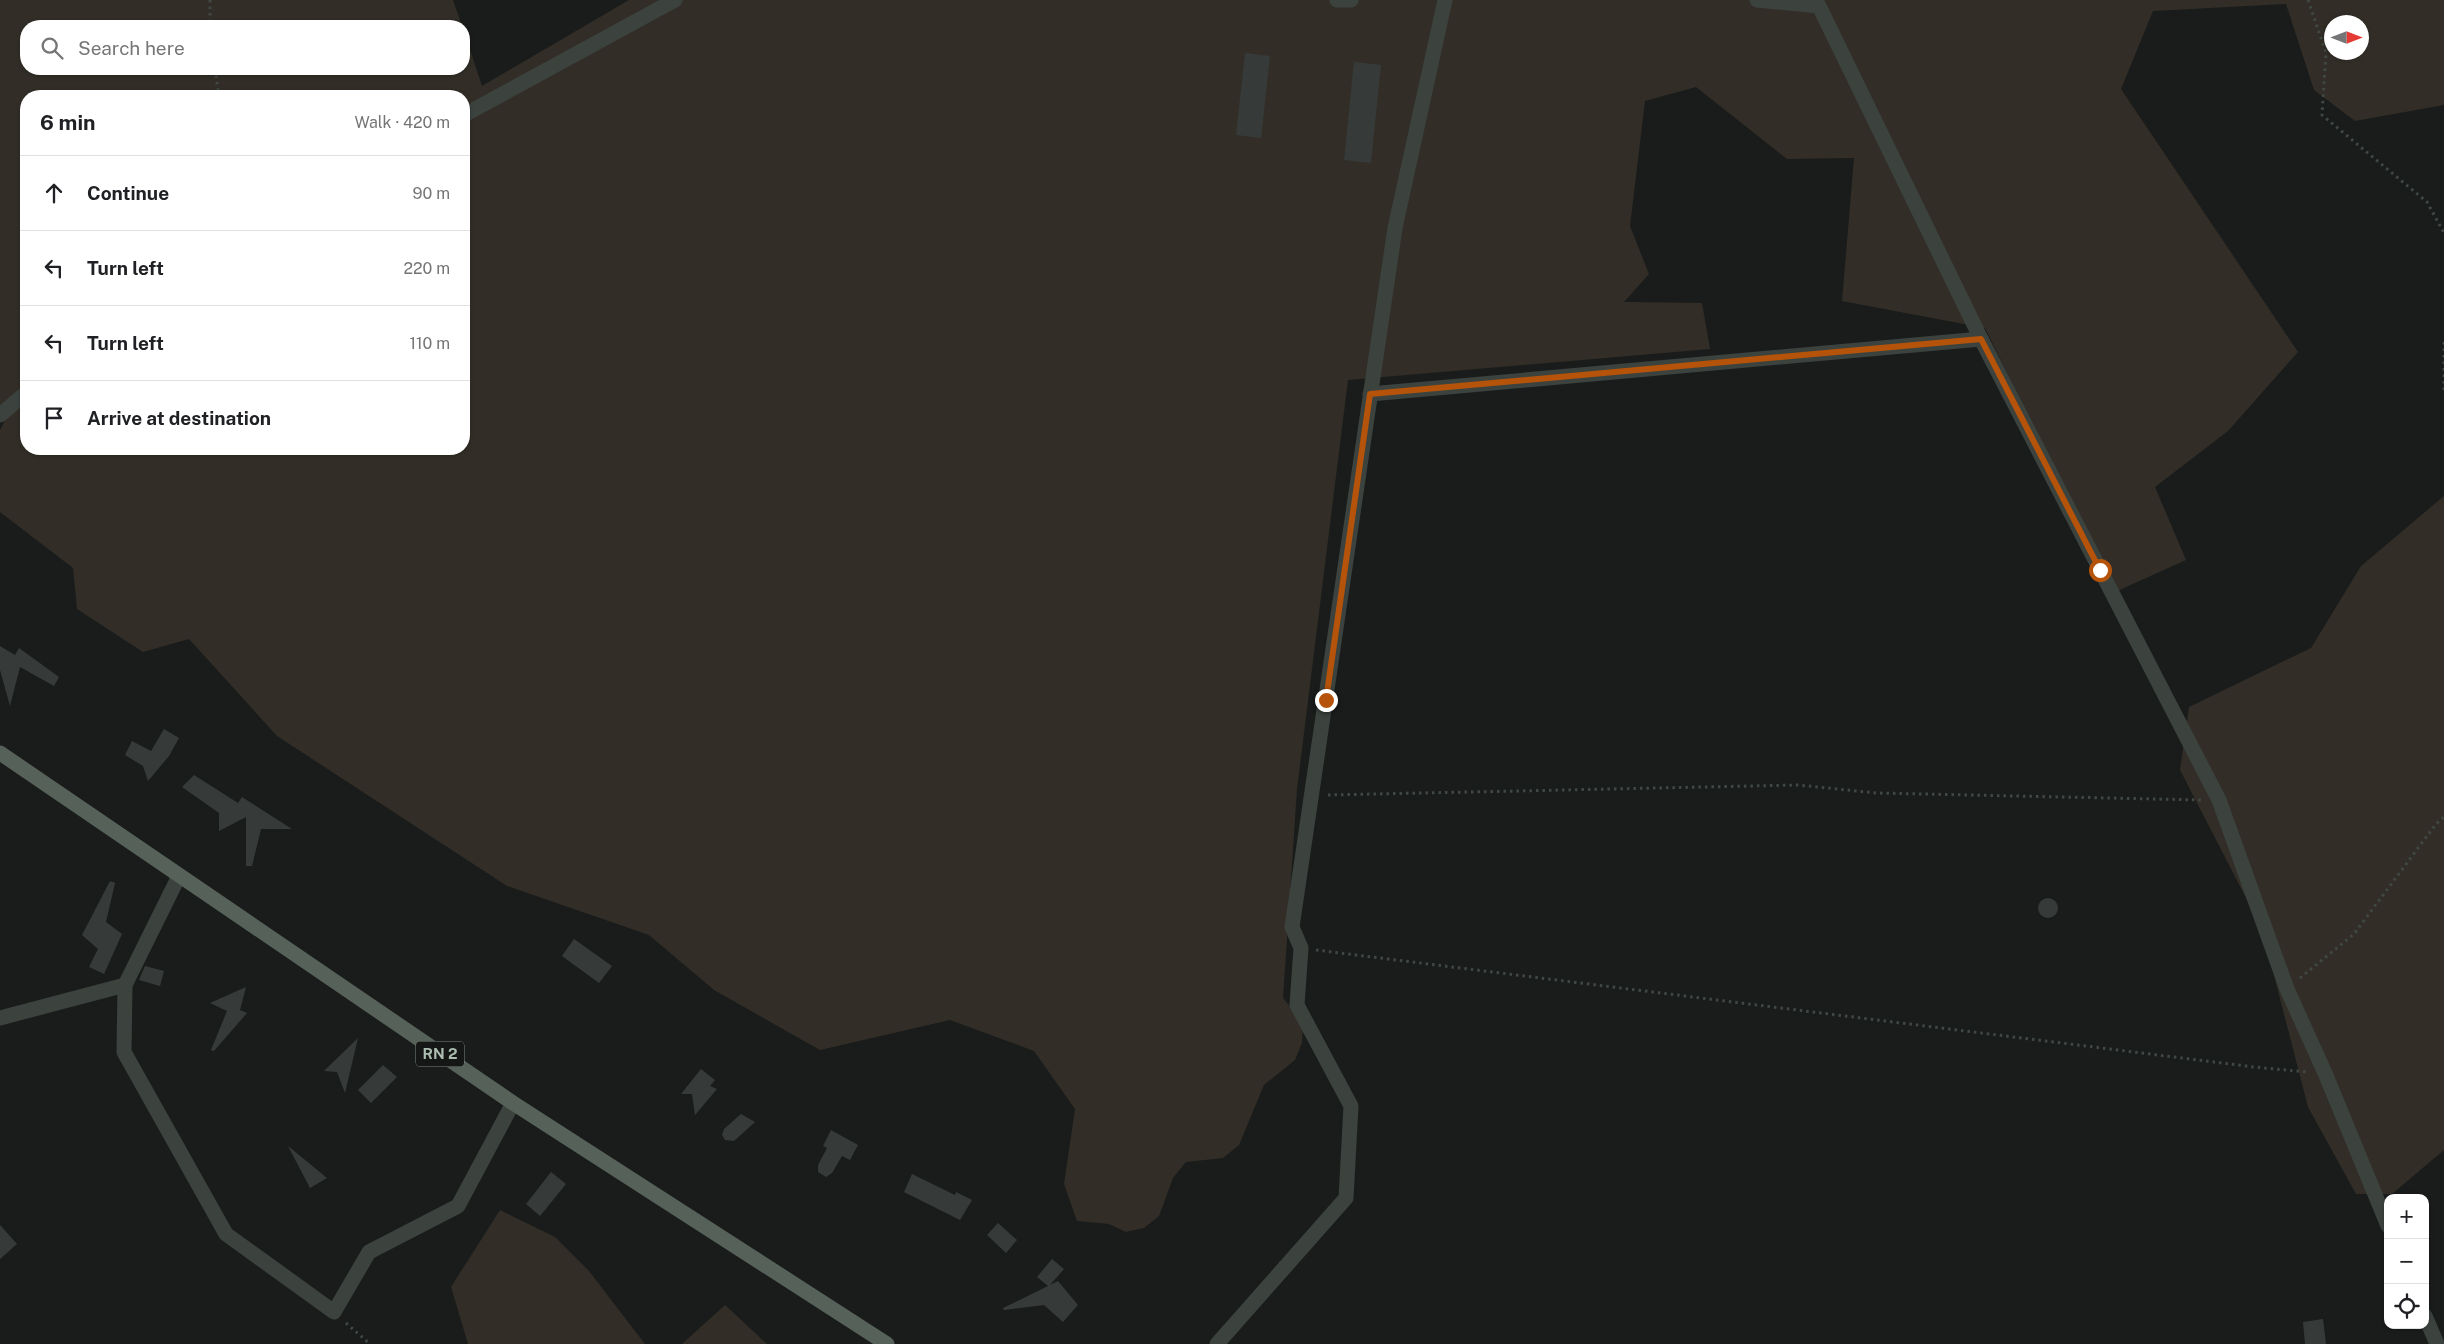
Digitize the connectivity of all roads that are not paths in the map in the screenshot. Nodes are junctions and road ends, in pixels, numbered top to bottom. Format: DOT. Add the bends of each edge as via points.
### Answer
graph roads {
  1 [pos="675,0"];
  2 [pos="1337,0"];
  3 [pos="1351,0"];
  4 [pos="1445,0"];
  5 [pos="1757,0"];
  6 [pos="1819,3"];
  7 [pos="470,111"];
  8 [pos="1981,339"];
  9 [pos="1370,394"];
  10 [pos="20,398"];
  11 [pos="0,415"];
  12 [pos="0,753"];
  13 [pos="179,876"];
  14 [pos="125,985"];
  15 [pos="0,1018"];
  16 [pos="513,1103"];
  17 [pos="2384,1216"];
  18 [pos="2429,1325"];
  19 [pos="887,1344"];
  20 [pos="1217,1344"];
  21 [pos="2437,1344"];
  1 -- 7 [label="street"];
  2 -- 3 [label="street"];
  4 -- 9 [label="street" via="1395,228"];
  5 -- 6 [label="street"];
  6 -- 8 [label="street"];
  8 -- 9 [label="street"];
  8 -- 17 [label="street" via="2219,800 2287,988"];
  9 -- 20 [label="street" via="1292,927 1300,948 1297,1005 1351,1106 1346,1198"];
  10 -- 11 [label="street"];
  12 -- 13 [label="main road, RN 2"];
  13 -- 14 [label="street"];
  13 -- 16 [label="main road, RN 2"];
  14 -- 15 [label="street"];
  14 -- 16 [label="street" via="124,1052 226,1234 334,1312 369,1252 458,1206"];
  16 -- 19 [label="main road, RN 2"];
  18 -- 21 [label="street"];
}
